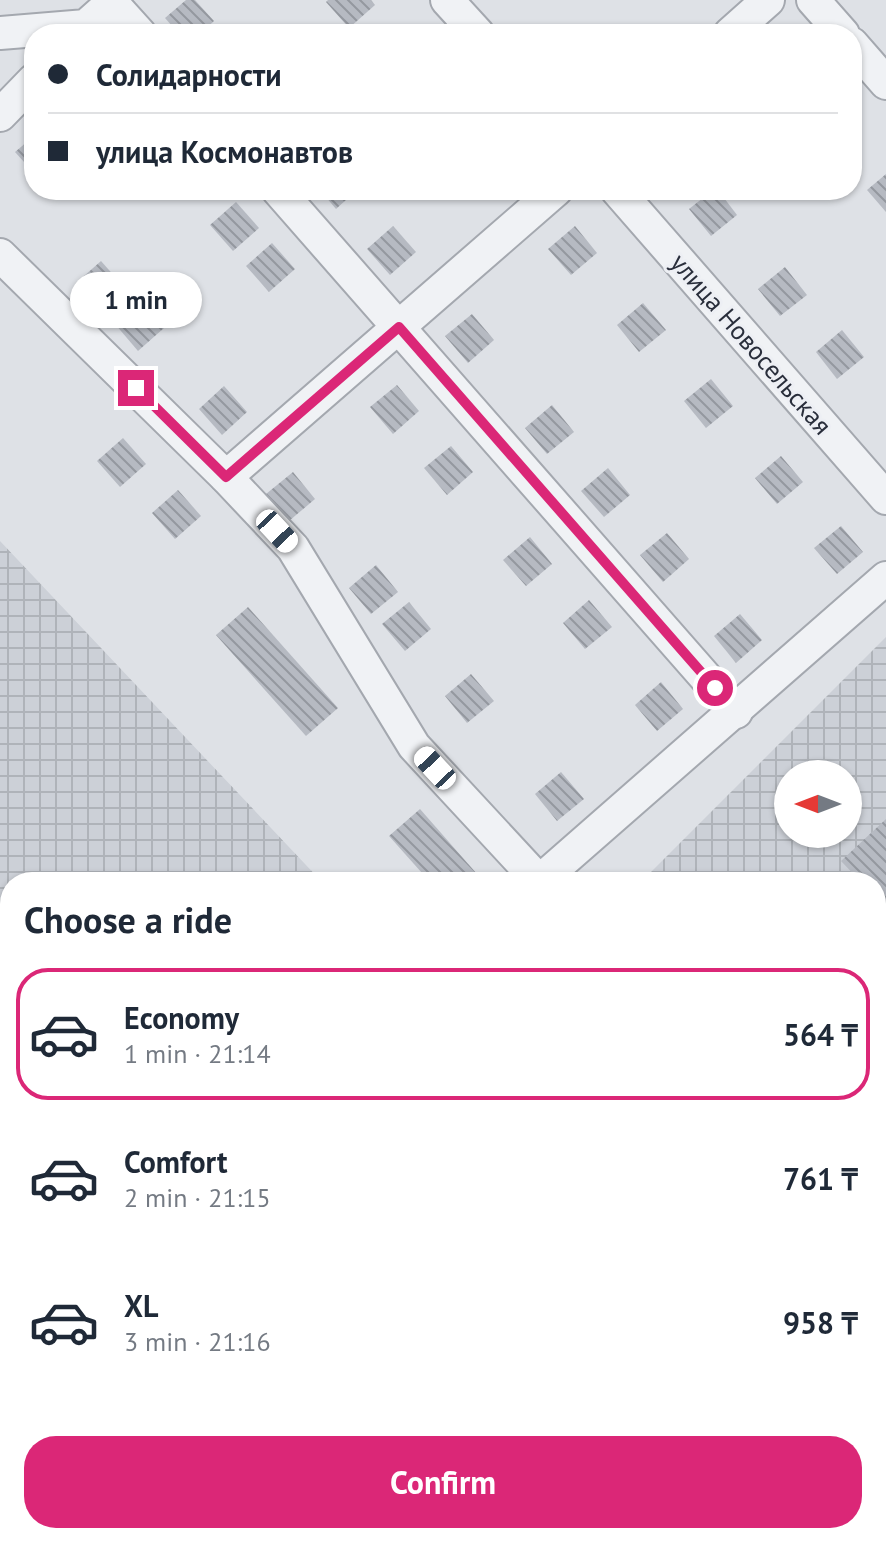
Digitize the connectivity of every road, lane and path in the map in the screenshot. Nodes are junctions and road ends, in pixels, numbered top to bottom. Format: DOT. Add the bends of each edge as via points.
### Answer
graph roads {
  1 [pos="447,0"];
  2 [pos="768,0"];
  3 [pos="813,0"];
  4 [pos="114,1"];
  5 [pos="89,24"];
  6 [pos="132,24"];
  7 [pos="469,24"];
  8 [pos="741,24"];
  9 [pos="834,24"];
  10 [pos="24,32"];
  11 [pos="0,33"];
  12 [pos="862,55"];
  13 [pos="886,83"];
  14 [pos="24,90"];
  15 [pos="0,115"];
  16 [pos="287,200"];
  17 [pos="545,200"];
  18 [pos="626,200"];
  19 [pos="0,255"];
  20 [pos="399,327"];
  21 [pos="226,477"];
  22 [pos="886,498"];
  23 [pos="886,578"];
  24 [pos="736,712"];
  25 [pos="532,872"];
  26 [pos="550,872"];
  1 -- 7 [label="street"];
  2 -- 8 [label="street"];
  3 -- 9 [label="street"];
  4 -- 5 [label="street"];
  4 -- 6 [label="street"];
  10 -- 11 [label="street"];
  12 -- 13 [label="street"];
  14 -- 15 [label="street"];
  16 -- 20 [label="street"];
  17 -- 20 [label="street"];
  18 -- 22 [label="street, улица Новосельская"];
  19 -- 21 [label="street"];
  20 -- 21 [label="street"];
  20 -- 24 [label="street"];
  21 -- 25 [label="street" via="293,548 414,746"];
  23 -- 24 [label="street"];
  24 -- 26 [label="street"];
}
